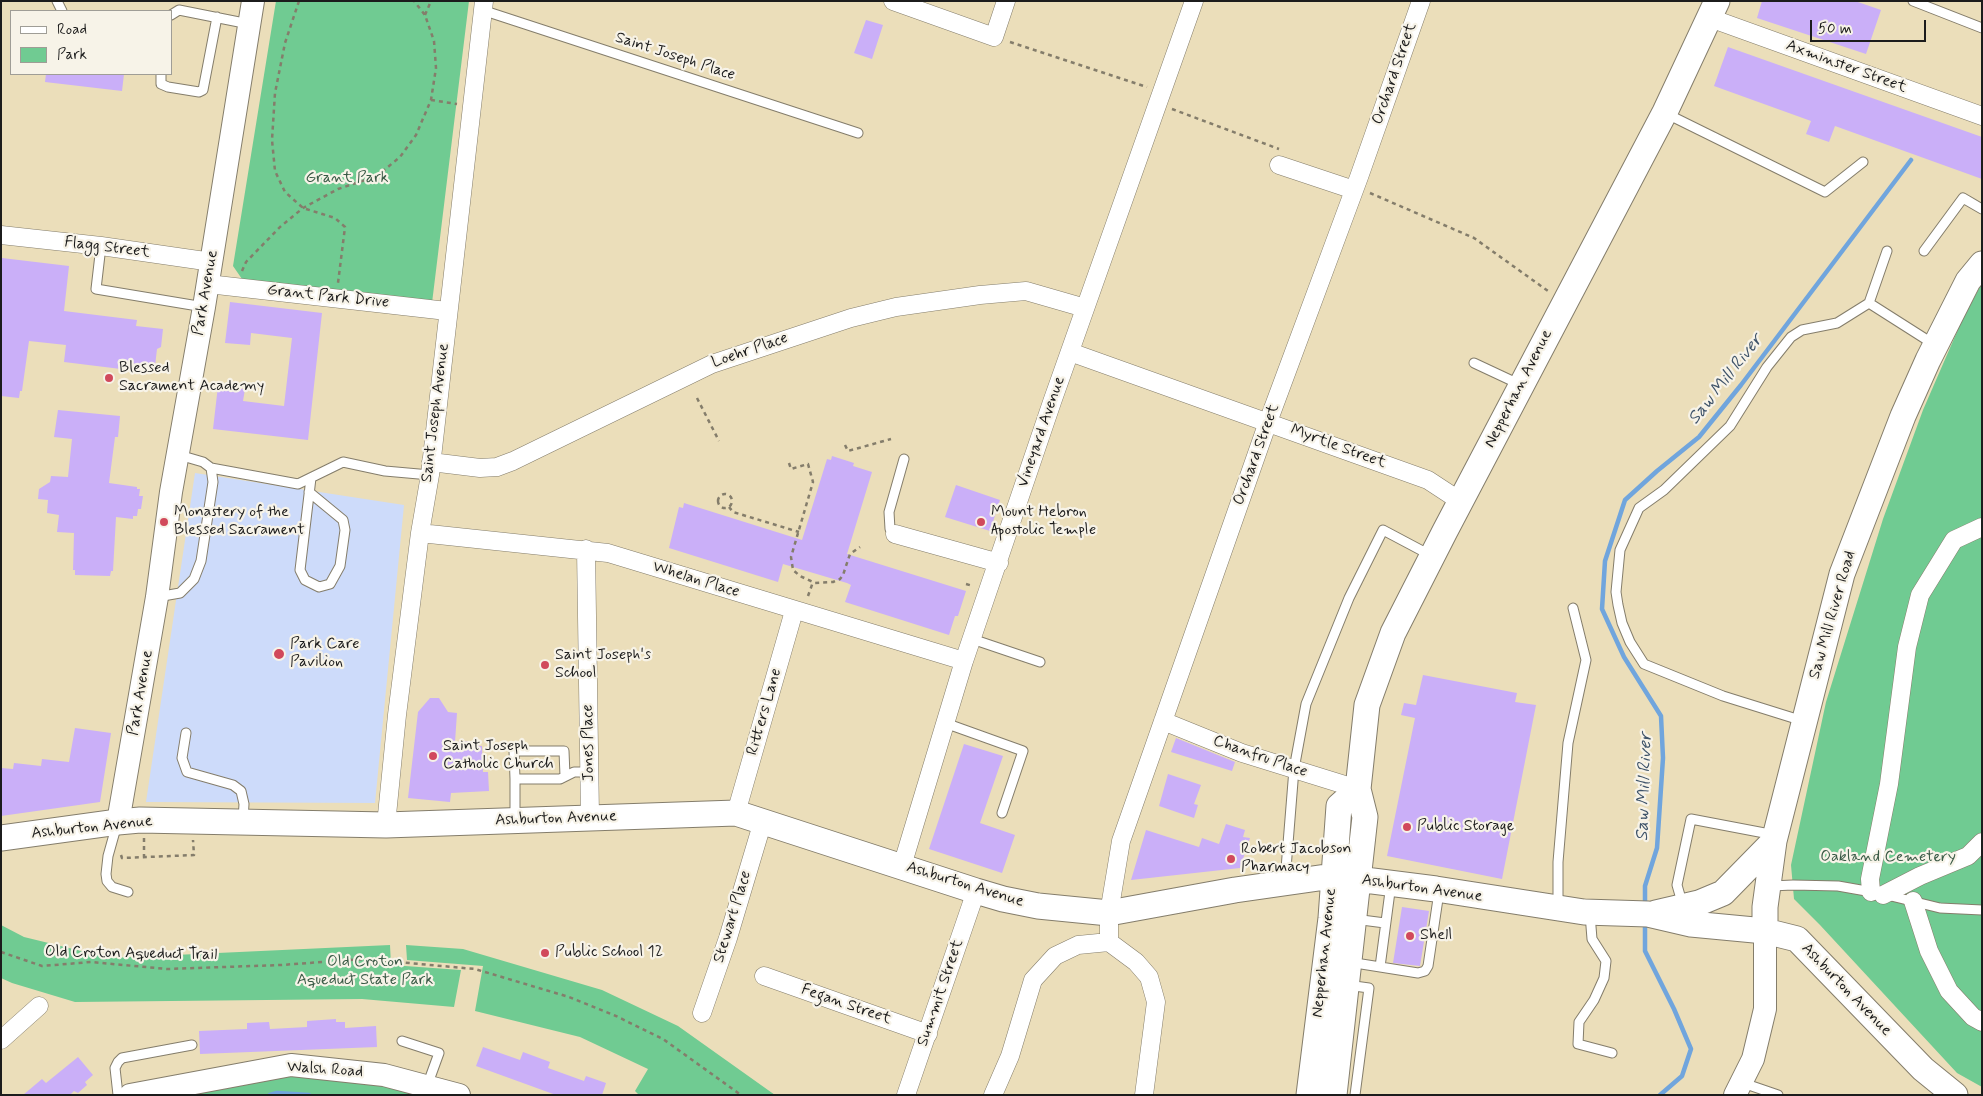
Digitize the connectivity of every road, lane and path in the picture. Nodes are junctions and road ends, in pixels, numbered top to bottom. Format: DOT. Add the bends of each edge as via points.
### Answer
graph roads {
  1 [pos="253,1"];
  2 [pos="299,1"];
  3 [pos="414,1"];
  4 [pos="431,1"];
  5 [pos="893,1"];
  6 [pos="1006,1"];
  7 [pos="1194,1"];
  8 [pos="1421,1"];
  9 [pos="1913,1"];
  10 [pos="483,5"];
  11 [pos="1713,10"];
  12 [pos="172,14"];
  13 [pos="425,16"];
  14 [pos="217,17"];
  15 [pos="249,24"];
  16 [pos="1982,28"];
  17 [pos="994,37"];
  18 [pos="161,75"];
  19 [pos="1160,98"];
  20 [pos="431,100"];
  21 [pos="471,106"];
  22 [pos="1665,112"];
  23 [pos="1982,116"];
  24 [pos="858,133"];
  25 [pos="1269,145"];
  26 [pos="1863,162"];
  27 [pos="1279,165"];
  28 [pos="1354,188"];
  29 [pos="303,208"];
  30 [pos="1982,209"];
  31 [pos="1,235"];
  32 [pos="101,246"];
  33 [pos="1924,250"];
  34 [pos="1887,251"];
  35 [pos="212,262"];
  36 [pos="1982,264"];
  37 [pos="208,284"];
  38 [pos="233,286"];
  39 [pos="336,298"];
  40 [pos="1564,303"];
  41 [pos="1869,303"];
  42 [pos="204,307"];
  43 [pos="1086,308"];
  44 [pos="447,311"];
  45 [pos="1936,345"];
  46 [pos="1070,352"];
  47 [pos="1474,363"];
  48 [pos="1521,385"];
  49 [pos="697,398"];
  50 [pos="1268,422"];
  51 [pos="891,439"];
  52 [pos="719,441"];
  53 [pos="846,445"];
  54 [pos="178,455"];
  55 [pos="904,459"];
  56 [pos="789,463"];
  57 [pos="210,468"];
  58 [pos="430,468"];
  59 [pos="310,478"];
  60 [pos="309,492"];
  61 [pos="1460,501"];
  62 [pos="729,506"];
  63 [pos="1982,527"];
  64 [pos="799,532"];
  65 [pos="420,533"];
  66 [pos="895,534"];
  67 [pos="860,547"];
  68 [pos="586,550"];
  69 [pos="1432,556"];
  70 [pos="999,563"];
  71 [pos="813,582"];
  72 [pos="966,584"];
  73 [pos="973,586"];
  74 [pos="157,597"];
  75 [pos="808,598"];
  76 [pos="1572,608"];
  77 [pos="794,611"];
  78 [pos="972,639"];
  79 [pos="964,661"];
  80 [pos="1040,662"];
  81 [pos="1163,721"];
  82 [pos="1803,721"];
  83 [pos="946,723"];
  84 [pos="186,732"];
  85 [pos="1294,769"];
  86 [pos="589,772"];
  87 [pos="565,776"];
  88 [pos="515,779"];
  89 [pos="1358,789"];
  90 [pos="736,813"];
  91 [pos="1002,814"];
  92 [pos="590,817"];
  93 [pos="515,820"];
  94 [pos="763,821"];
  95 [pos="118,822"];
  96 [pos="242,822"];
  97 [pos="386,825"];
  98 [pos="144,833"];
  99 [pos="193,834"];
  100 [pos="1,838"];
  101 [pos="1774,838"];
  102 [pos="1982,842"];
  103 [pos="121,853"];
  104 [pos="144,857"];
  105 [pos="902,866"];
  106 [pos="1332,876"];
  107 [pos="1357,880"];
  108 [pos="1285,883"];
  109 [pos="1391,883"];
  110 [pos="1768,887"];
  111 [pos="1440,890"];
  112 [pos="976,891"];
  113 [pos="128,892"];
  114 [pos="1877,894"];
  115 [pos="1912,901"];
  116 [pos="1684,906"];
  117 [pos="1558,908"];
  118 [pos="1982,910"];
  119 [pos="1590,912"];
  120 [pos="1109,913"];
  121 [pos="1636,914"];
  122 [pos="1354,919"];
  123 [pos="1385,923"];
  124 [pos="1765,931"];
  125 [pos="1109,942"];
  126 [pos="1,952"];
  127 [pos="1380,966"];
  128 [pos="1348,974"];
  129 [pos="764,976"];
  130 [pos="39,1006"];
  131 [pos="702,1013"];
  132 [pos="1982,1022"];
  133 [pos="928,1034"];
  134 [pos="1,1040"];
  135 [pos="402,1040"];
  136 [pos="192,1045"];
  137 [pos="1612,1054"];
  138 [pos="427,1086"];
  139 [pos="1739,1088"];
  140 [pos="118,1095"];
  141 [pos="130,1095"];
  142 [pos="459,1095"];
  143 [pos="742,1095"];
  144 [pos="906,1095"];
  145 [pos="993,1095"];
  146 [pos="1144,1095"];
  147 [pos="1309,1095"];
  148 [pos="1334,1095"];
  149 [pos="1355,1095"];
  150 [pos="1778,1095"];
  151 [pos="1955,1095"];
  1 -- 15 [label="street, Park Avenue"];
  2 -- 29 [label="path" via="285,43 275,93 272,140 275,171 285,192"];
  3 -- 13 [label="path"];
  4 -- 13 [label="path"];
  5 -- 17 [label="street"];
  6 -- 17 [label="street"];
  7 -- 19 [label="street, Vineyard Avenue"];
  8 -- 28 [label="street, Orchard Street"];
  9 -- 16 [label="lane"];
  10 -- 21 [label="street, Saint Joseph Avenue"];
  10 -- 24 [label="lane, Saint Joseph Place"];
  11 -- 22 [label="main road, Nepperhan Avenue"];
  11 -- 23 [label="street, Axminster Street"];
  12 -- 14 [label="lane" via="179,10"];
  13 -- 20 [label="path" via="435,50"];
  14 -- 15 [label="lane"];
  14 -- 18 [label="lane" via="203,90 168,87 160,84"];
  15 -- 35 [label="street, Park Avenue"];
  17 -- 19 [label="path"];
  19 -- 25 [label="path"];
  19 -- 43 [label="street, Vineyard Avenue"];
  20 -- 21 [label="path"];
  20 -- 29 [label="path" via="416,135 400,157 377,176 338,189"];
  21 -- 44 [label="street, Saint Joseph Avenue"];
  22 -- 26 [label="lane" via="1826,192"];
  22 -- 40 [label="main road, Nepperhan Avenue"];
  27 -- 28 [label="street"];
  28 -- 40 [label="path" via="1474,238"];
  28 -- 50 [label="street, Orchard Street"];
  29 -- 38 [label="path" via="246,262"];
  29 -- 39 [label="path" via="335,218 345,227"];
  30 -- 33 [label="lane" via="1962,198"];
  31 -- 32 [label="street, Flagg Street"];
  32 -- 35 [label="street, Flagg Street"];
  32 -- 42 [label="lane" via="96,289"];
  34 -- 41 [label="lane"];
  35 -- 37 [label="street, Park Avenue"];
  36 -- 45 [label="main road, Saw Mill River Road" via="1968,281"];
  37 -- 38 [label="street, Grant Park Drive"];
  37 -- 42 [label="street, Park Avenue"];
  38 -- 39 [label="street, Grant Park Drive"];
  39 -- 44 [label="street, Grant Park Drive"];
  40 -- 48 [label="main road, Nepperhan Avenue"];
  41 -- 45 [label="lane"];
  41 -- 82 [label="lane" via="1837,324 1802,330 1791,337 1767,367 1730,426 1664,490 1639,508 1620,550 1618,605 1630,642 1644,664 1723,696"];
  42 -- 54 [label="street, Park Avenue"];
  43 -- 46 [label="street, Vineyard Avenue"];
  43 -- 58 [label="street, Loehr Place" via="1026,291 896,307 851,318 712,364 497,467"];
  44 -- 58 [label="street, Saint Joseph Avenue"];
  45 -- 82 [label="main road, Saw Mill River Road" via="1902,416 1842,574"];
  46 -- 50 [label="street, Myrtle Street"];
  46 -- 70 [label="street, Vineyard Avenue"];
  47 -- 48 [label="lane"];
  48 -- 61 [label="main road, Nepperhan Avenue"];
  49 -- 52 [label="path"];
  50 -- 61 [label="street, Myrtle Street" via="1428,480"];
  50 -- 81 [label="street, Orchard Street"];
  51 -- 53 [label="path" via="848,451"];
  54 -- 57 [label="lane" via="203,462"];
  54 -- 74 [label="street, Park Avenue"];
  55 -- 66 [label="lane" via="889,512 890,529"];
  56 -- 64 [label="path" via="791,469 808,464 813,478"];
  57 -- 59 [label="lane" via="298,484"];
  57 -- 74 [label="lane" via="213,482 201,561 194,579 180,593"];
  58 -- 59 [label="lane" via="385,471 343,462"];
  58 -- 65 [label="street, Saint Joseph Avenue"];
  59 -- 60 [label="lane"];
  60 -- 60 [label="lane" via="300,570 305,580 319,587 330,584 340,566 344,520"];
  61 -- 69 [label="main road, Nepperhan Avenue"];
  62 -- 62 [label="path" via="730,497 720,495 720,506"];
  62 -- 64 [label="path" via="734,512"];
  63 -- 114 [label="street" via="1954,540 1920,596 1907,647 1889,784 1870,879"];
  64 -- 71 [label="path" via="791,563 793,570"];
  65 -- 68 [label="street, Whelan Place"];
  65 -- 97 [label="street, Saint Joseph Avenue"];
  66 -- 70 [label="street"];
  67 -- 71 [label="path" via="850,554 840,579 824,584"];
  68 -- 77 [label="street, Whelan Place" via="608,553"];
  68 -- 86 [label="street, Jones Place"];
  69 -- 85 [label="lane" via="1383,530 1349,598 1306,704"];
  69 -- 89 [label="main road, Nepperhan Avenue" via="1393,633 1367,705"];
  70 -- 78 [label="street, Vineyard Avenue"];
  71 -- 75 [label="path"];
  72 -- 73 [label="path"];
  74 -- 95 [label="street, Park Avenue"];
  76 -- 117 [label="lane" via="1586,660 1568,743 1558,862"];
  77 -- 79 [label="street, Whelan Place"];
  77 -- 90 [label="street, Ritters Lane"];
  78 -- 79 [label="street, Vineyard Avenue"];
  78 -- 80 [label="lane"];
  79 -- 83 [label="street, Vineyard Avenue"];
  81 -- 85 [label="street, Chanfru Place" via="1242,753"];
  81 -- 120 [label="street, Orchard Street" via="1121,841"];
  82 -- 101 [label="main road, Saw Mill River Road"];
  83 -- 91 [label="lane" via="1023,751"];
  83 -- 105 [label="street, Vineyard Avenue"];
  84 -- 96 [label="lane" via="182,758 187,772 234,785 241,791 244,804"];
  85 -- 89 [label="street, Chanfru Place"];
  85 -- 108 [label="lane"];
  86 -- 87 [label="lane"];
  86 -- 92 [label="street, Jones Place"];
  87 -- 88 [label="lane" via="560,779"];
  87 -- 88 [label="lane" via="564,751 514,751"];
  88 -- 93 [label="lane"];
  89 -- 106 [label="main road, Nepperhan Avenue" via="1339,806"];
  89 -- 107 [label="main road, Nepperhan Avenue" via="1365,817"];
  90 -- 92 [label="main road, Ashburton Avenue"];
  90 -- 94 [label="main road, Ashburton Avenue"];
  92 -- 93 [label="main road, Ashburton Avenue"];
  93 -- 97 [label="main road, Ashburton Avenue"];
  94 -- 105 [label="main road, Ashburton Avenue"];
  94 -- 131 [label="street, Stewart Place"];
  95 -- 96 [label="main road, Ashburton Avenue"];
  95 -- 100 [label="main road, Ashburton Avenue"];
  95 -- 113 [label="lane" via="106,874 112,887"];
  96 -- 97 [label="main road, Ashburton Avenue"];
  98 -- 104 [label="path"];
  99 -- 104 [label="path" via="194,855"];
  101 -- 110 [label="main road, Saw Mill River Road"];
  101 -- 116 [label="main road" via="1723,893"];
  101 -- 116 [label="lane" via="1691,819 1677,885"];
  102 -- 114 [label="street" via="1968,856"];
  103 -- 104 [label="path" via="122,858"];
  105 -- 112 [label="main road, Ashburton Avenue"];
  106 -- 107 [label="main road, Ashburton Avenue"];
  106 -- 108 [label="main road, Ashburton Avenue"];
  106 -- 147 [label="main road, Nepperhan Avenue" via="1331,918"];
  107 -- 109 [label="main road, Ashburton Avenue"];
  107 -- 122 [label="main road, Nepperhan Avenue"];
  108 -- 120 [label="main road, Ashburton Avenue"];
  109 -- 111 [label="main road, Ashburton Avenue"];
  109 -- 123 [label="lane"];
  110 -- 114 [label="lane" via="1838,886"];
  110 -- 124 [label="main road, Saw Mill River Road"];
  111 -- 117 [label="main road, Ashburton Avenue"];
  111 -- 127 [label="lane" via="1425,971 1418,973"];
  112 -- 120 [label="main road, Ashburton Avenue" via="1038,906"];
  112 -- 133 [label="street, Summit Street"];
  114 -- 115 [label="lane"];
  115 -- 118 [label="lane" via="1940,908"];
  115 -- 132 [label="street" via="1929,951 1949,991 1973,1017"];
  116 -- 121 [label="main road"];
  117 -- 119 [label="main road, Ashburton Avenue"];
  119 -- 121 [label="main road, Ashburton Avenue"];
  119 -- 137 [label="lane" via="1592,939 1606,961 1604,978 1579,1022 1578,1044"];
  120 -- 125 [label="street, Orchard Street"];
  121 -- 124 [label="main road, Ashburton Avenue" via="1691,924"];
  122 -- 123 [label="lane"];
  122 -- 128 [label="main road, Nepperhan Avenue"];
  123 -- 127 [label="lane"];
  124 -- 139 [label="street" via="1765,1009 1753,1059"];
  124 -- 151 [label="main road, Ashburton Avenue" via="1797,939 1922,1069"];
  125 -- 145 [label="street" via="1078,945 1055,956 1034,980 1010,1056"];
  125 -- 146 [label="street" via="1136,962 1149,977 1156,1002"];
  126 -- 143 [label="path, Old Croton Aqueduct Trail" via="42,966 91,962 167,969 364,959 475,969 569,996 616,1016 663,1039"];
  127 -- 128 [label="lane"];
  128 -- 148 [label="main road, Nepperhan Avenue"];
  128 -- 149 [label="lane" via="1369,988"];
  129 -- 133 [label="street, Fegan Street"];
  130 -- 134 [label="street"];
  133 -- 144 [label="street, Summit Street"];
  135 -- 138 [label="lane" via="439,1053"];
  136 -- 140 [label="lane" via="122,1058 115,1068"];
  138 -- 141 [label="street, Walsh Road" via="384,1075 291,1065"];
  138 -- 142 [label="street, Walsh Road"];
  139 -- 150 [label="lane"];
}
